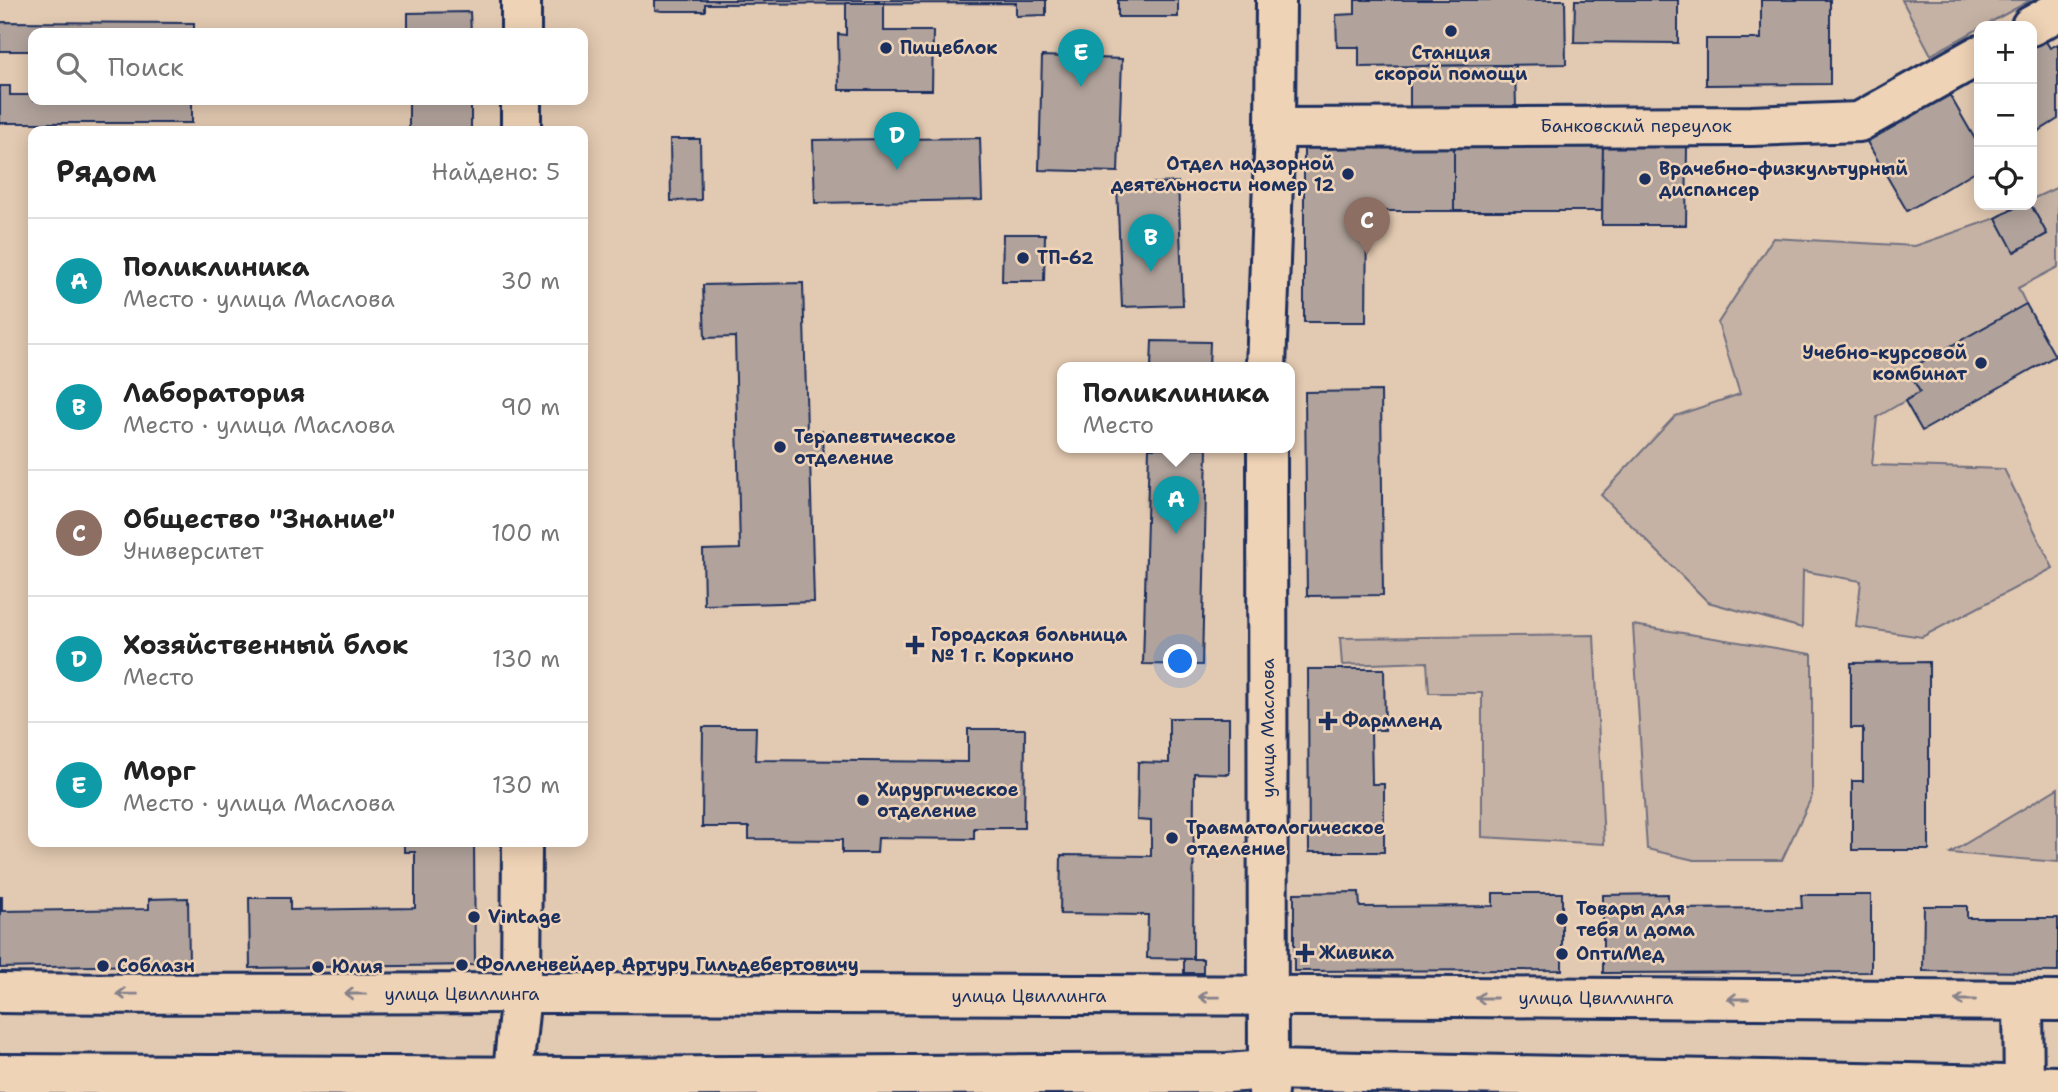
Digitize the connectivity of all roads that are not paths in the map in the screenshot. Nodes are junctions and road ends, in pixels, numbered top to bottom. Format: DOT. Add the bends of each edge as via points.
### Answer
graph roads {
  1 [pos="521,0"];
  2 [pos="1276,0"];
  3 [pos="2058,11"];
  4 [pos="2037,23"];
  5 [pos="521,28"];
  6 [pos="1974,58"];
  7 [pos="521,105"];
  8 [pos="521,126"];
  9 [pos="1275,128"];
  10 [pos="1266,362"];
  11 [pos="1267,453"];
  12 [pos="522,847"];
  13 [pos="0,993"];
  14 [pos="521,993"];
  15 [pos="1268,996"];
  16 [pos="2041,1001"];
  17 [pos="0,1074"];
  18 [pos="1268,1081"];
  19 [pos="511,1084"];
  20 [pos="2035,1088"];
  1 -- 5 [label="street"];
  2 -- 9 [label="street"];
  3 -- 4 [label="street"];
  6 -- 9 [label="street, Банковский переулок" via="1859,122"];
  7 -- 8 [label="street"];
  9 -- 10 [label="street"];
  11 -- 15 [label="street, улица Маслова"];
  12 -- 14 [label="street"];
  14 -- 13 [label="street, улица Цвиллинга, one-way"];
  15 -- 14 [label="street, улица Цвиллинга, one-way"];
  14 -- 19 [label="street"];
  16 -- 15 [label="street, улица Цвиллинга, one-way"];
  15 -- 18 [label="street, улица Маслова"];
  16 -- 20 [label="street"];
  17 -- 19 [label="street"];
  18 -- 19 [label="street" via="1186,1073"];
  18 -- 20 [label="street"];
}
